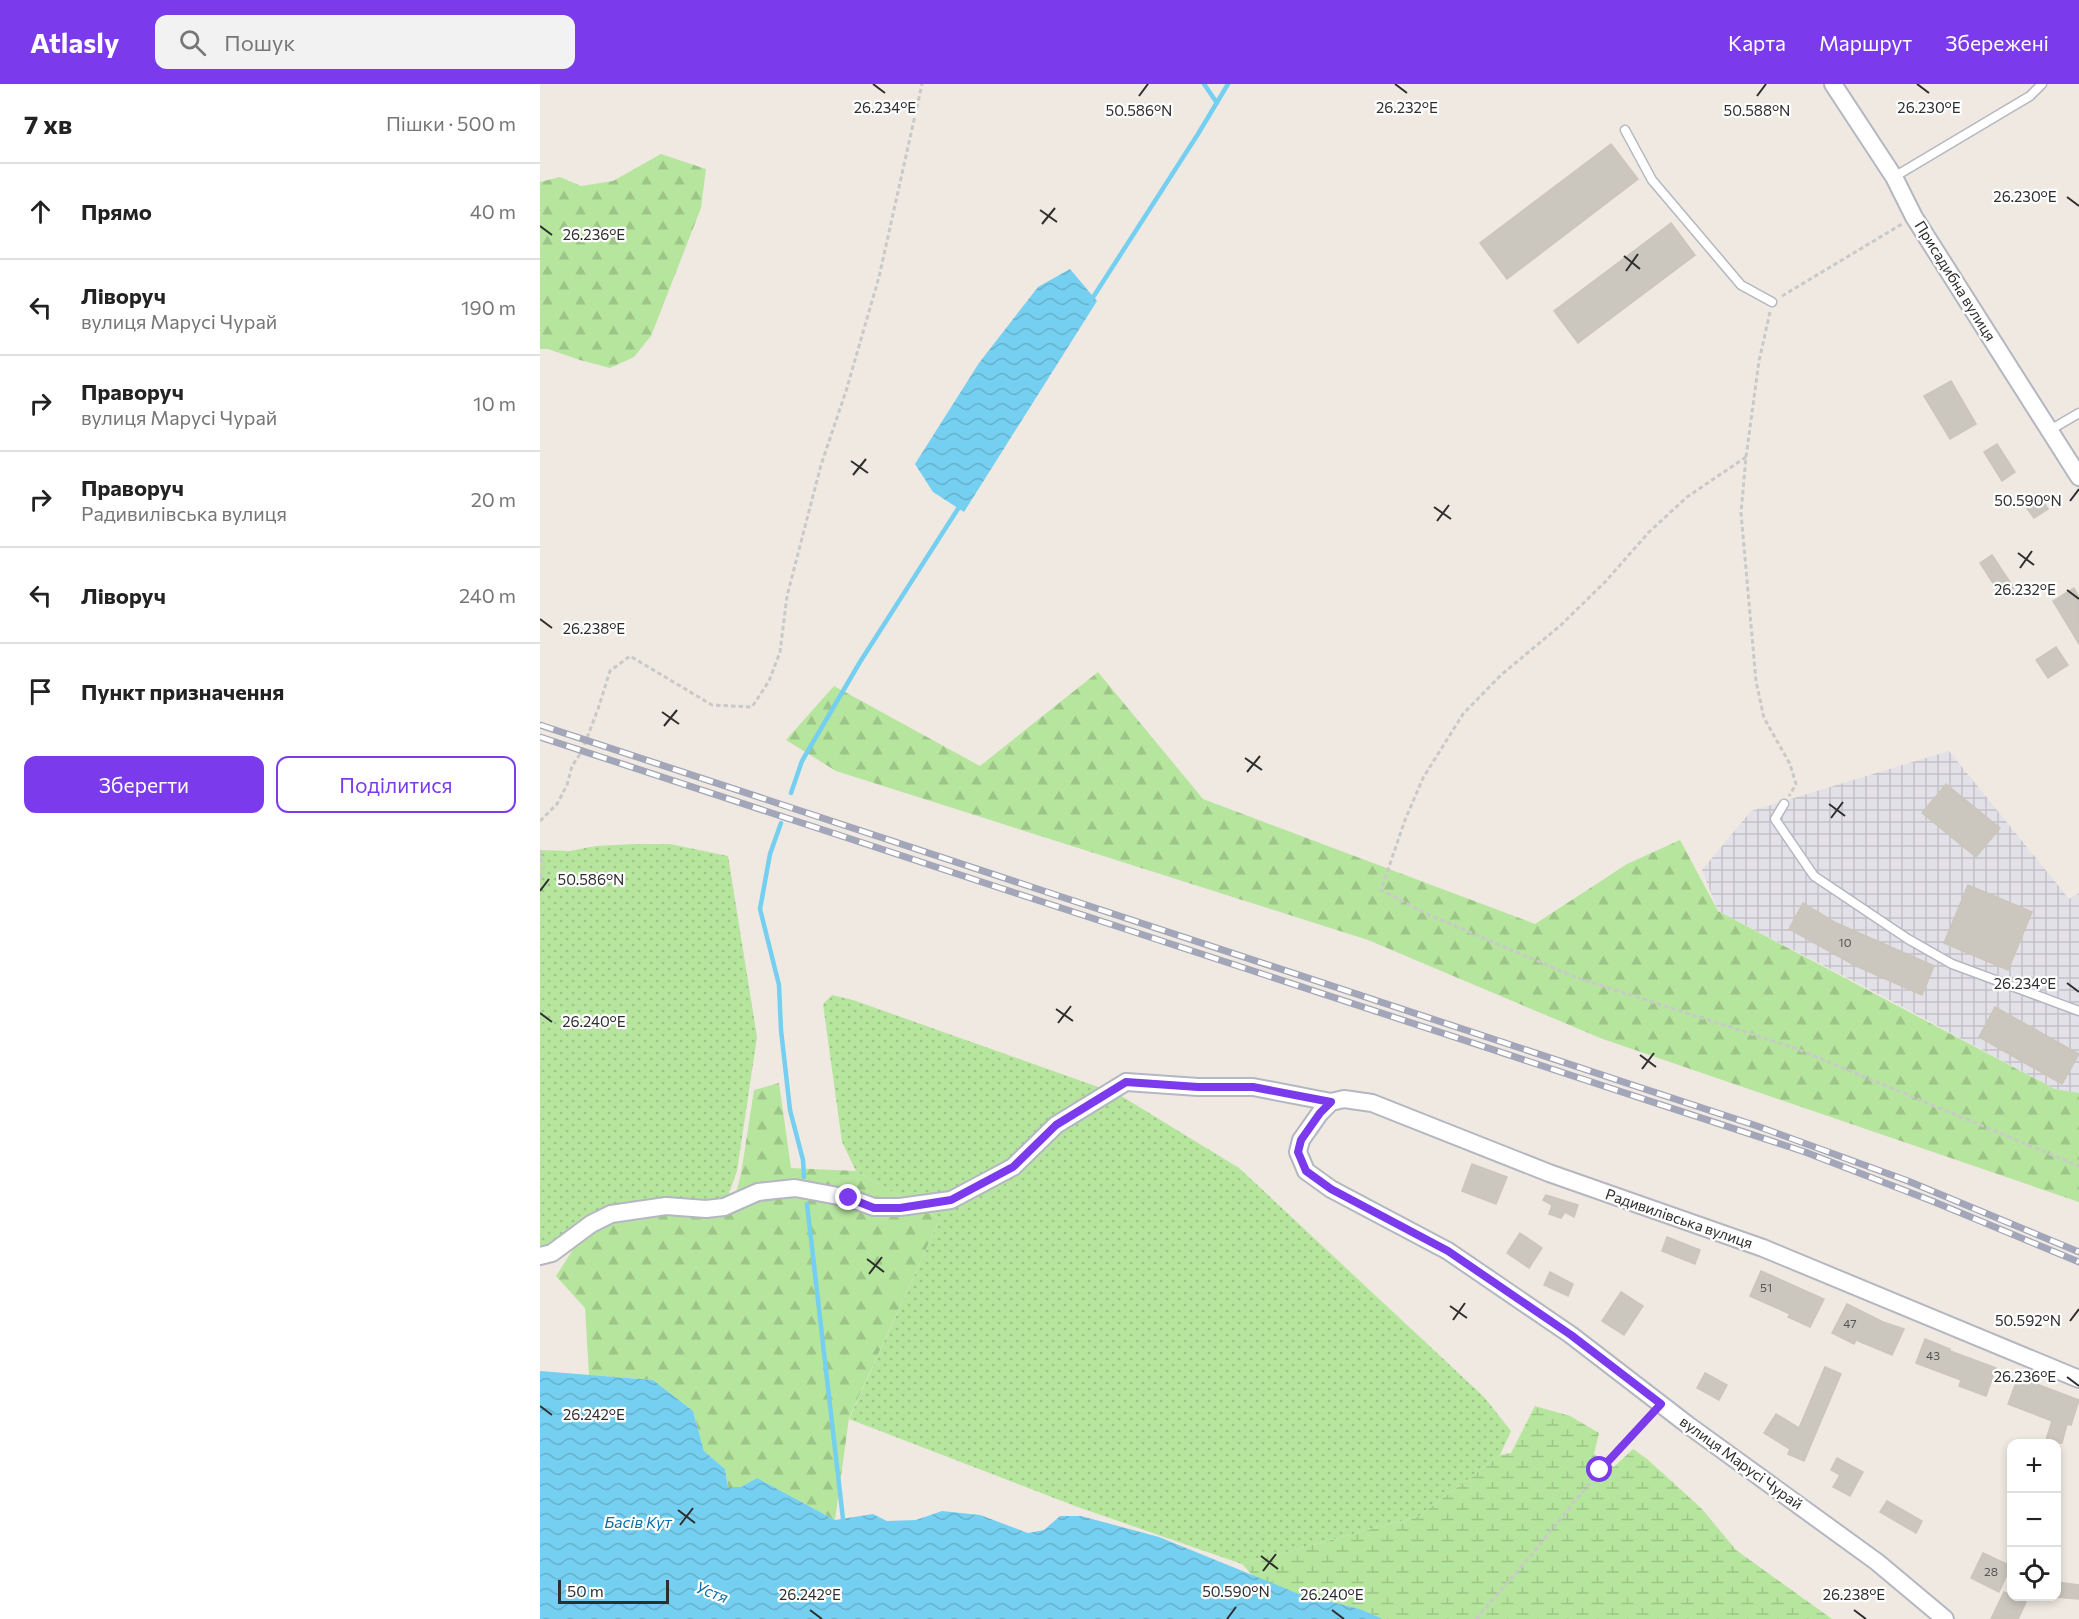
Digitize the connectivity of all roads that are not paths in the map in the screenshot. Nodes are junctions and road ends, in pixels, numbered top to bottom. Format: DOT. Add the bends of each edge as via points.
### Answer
graph roads {
  1 [pos="1833,84"];
  2 [pos="2042,84"];
  3 [pos="1625,130"];
  4 [pos="1894,177"];
  5 [pos="1772,302"];
  6 [pos="2079,413"];
  7 [pos="2050,430"];
  8 [pos="2079,477"];
  9 [pos="1784,804"];
  10 [pos="2079,1011"];
  11 [pos="1331,1102"];
  12 [pos="540,1256"];
  13 [pos="2079,1379"];
  14 [pos="1945,1619"];
  1 -- 4 [label="street, Присадибна вулиця"];
  2 -- 4 [label="lane" via="2030,96"];
  3 -- 5 [label="lane" via="1652,180 1734,277"];
  4 -- 7 [label="street, Присадибна вулиця" via="1914,217"];
  6 -- 7 [label="lane"];
  7 -- 8 [label="street, Присадибна вулиця"];
  9 -- 10 [label="lane" via="1776,819 1814,876 1952,964"];
  11 -- 12 [label="street, Радивилівська вулиця" via="1253,1087 1126,1082 1056,1125 1013,1167 951,1200 874,1208 849,1198 795,1188 758,1192 724,1207 666,1206 611,1215 591,1224 552,1254"];
  11 -- 13 [label="street, Радивилівська вулиця" via="1344,1099 1372,1103 1549,1173 1763,1248"];
  11 -- 14 [label="street, вулиця Марусі Чурай" via="1301,1140 1298,1152 1306,1171 1331,1189 1448,1251 1571,1335 1877,1562"];
}
